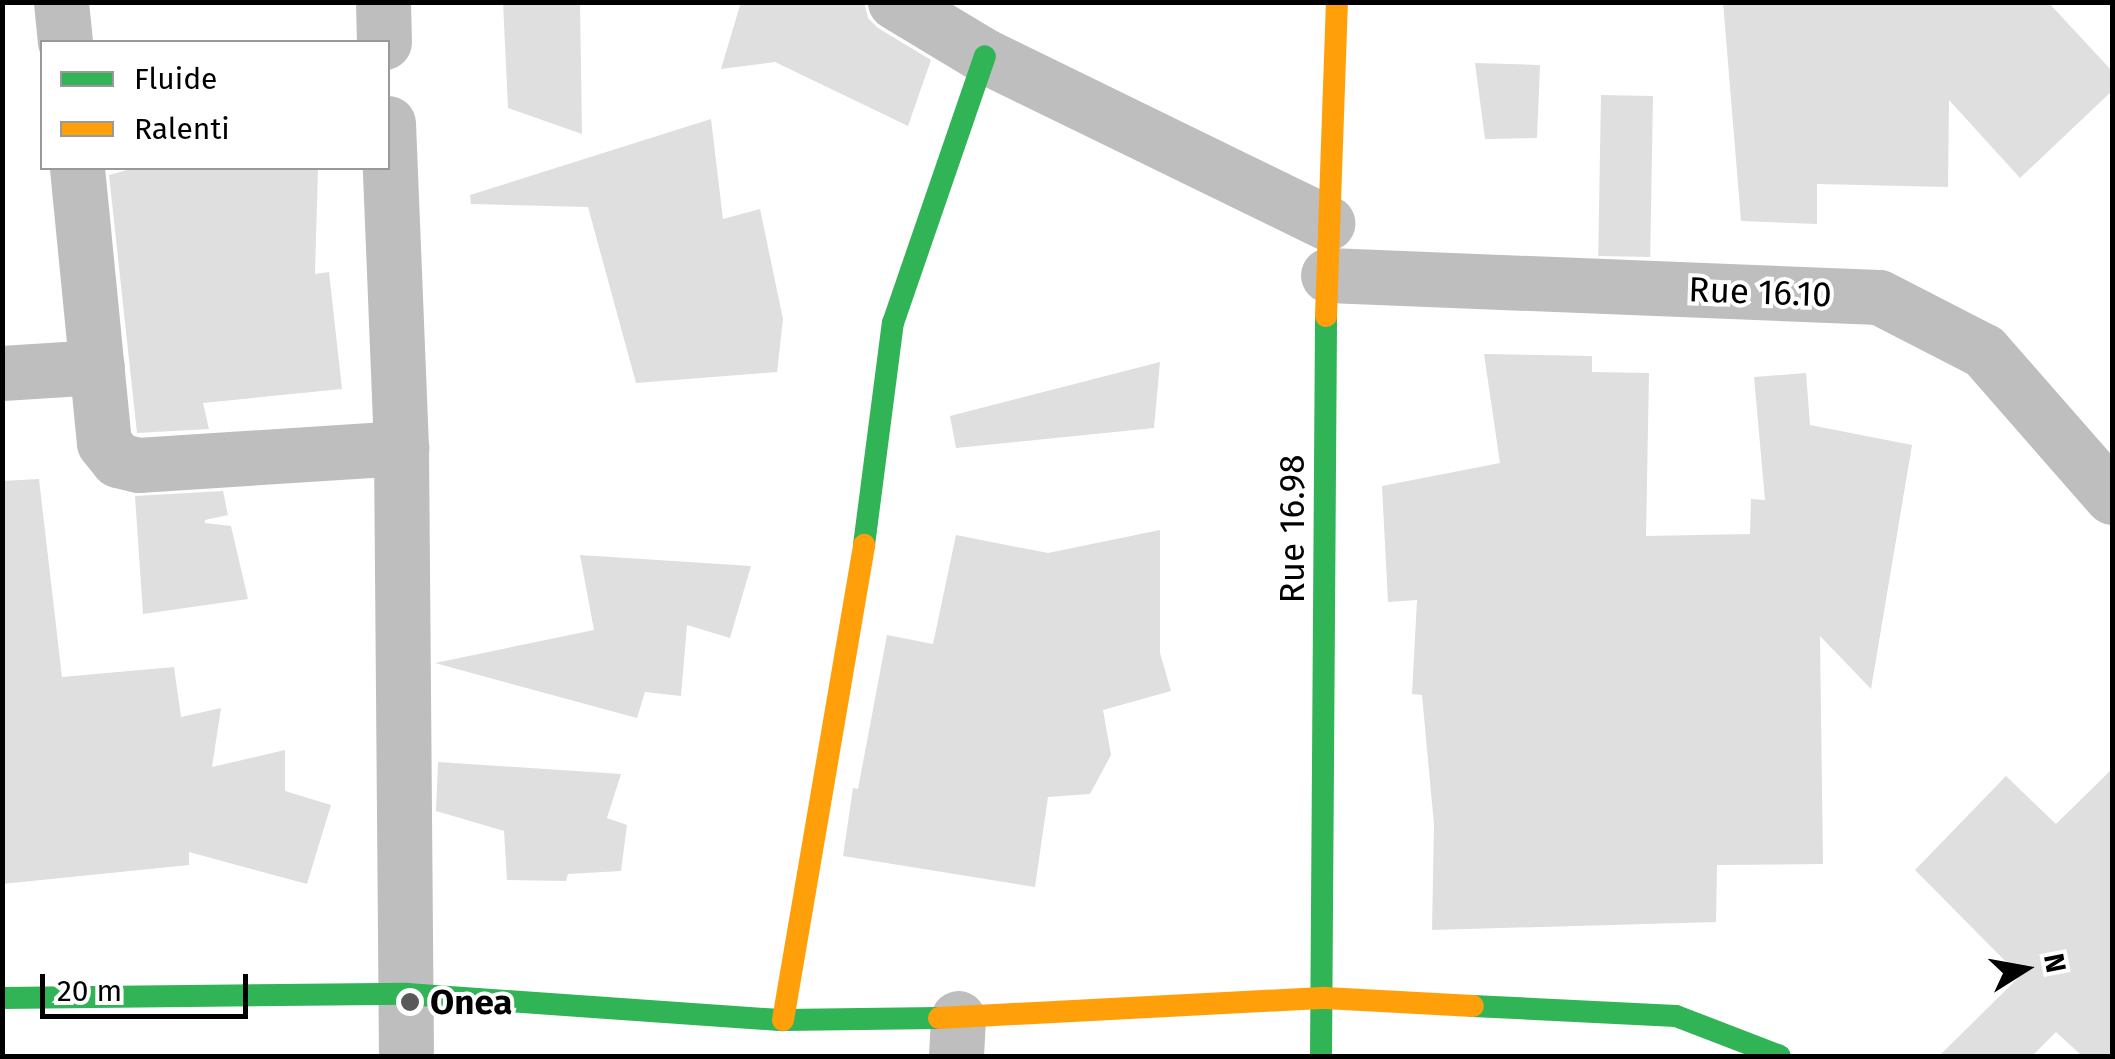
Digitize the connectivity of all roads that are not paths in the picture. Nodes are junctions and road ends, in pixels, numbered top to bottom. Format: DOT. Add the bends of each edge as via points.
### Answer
graph roads {
  1 [pos="61,2"];
  2 [pos="382,2"];
  3 [pos="896,2"];
  4 [pos="1337,2"];
  5 [pos="65,40"];
  6 [pos="384,40"];
  7 [pos="985,56"];
  8 [pos="77,170"];
  9 [pos="390,170"];
  10 [pos="1327,249"];
  11 [pos="96,367"];
  12 [pos="2,373"];
  13 [pos="401,448"];
  14 [pos="2112,498"];
  15 [pos="407,994"];
  16 [pos="2,998"];
  17 [pos="1325,998"];
  18 [pos="783,1020"];
  19 [pos="957,1037"];
  20 [pos="406,1056"];
  21 [pos="1321,1056"];
  22 [pos="1780,1056"];
  1 -- 5 [label="street"];
  2 -- 6 [label="street"];
  3 -- 7 [label="street, Rue 16.10"];
  4 -- 10 [label="street, Rue 16.98"];
  7 -- 10 [label="street, Rue 16.10"];
  7 -- 18 [label="street" via="893,323 874,500"];
  8 -- 11 [label="street"];
  9 -- 13 [label="street"];
  10 -- 14 [label="street, Rue 16.10" via="1880,297 1984,351"];
  10 -- 17 [label="street, Rue 16.98"];
  11 -- 12 [label="street"];
  11 -- 13 [label="street" via="104,443 118,460 138,465"];
  13 -- 15 [label="street"];
  15 -- 16 [label="street"];
  15 -- 18 [label="street"];
  15 -- 20 [label="street"];
  17 -- 19 [label="street"];
  17 -- 21 [label="street, Rue 16.98"];
  17 -- 22 [label="street" via="1676,1016"];
  18 -- 19 [label="street"];
}
